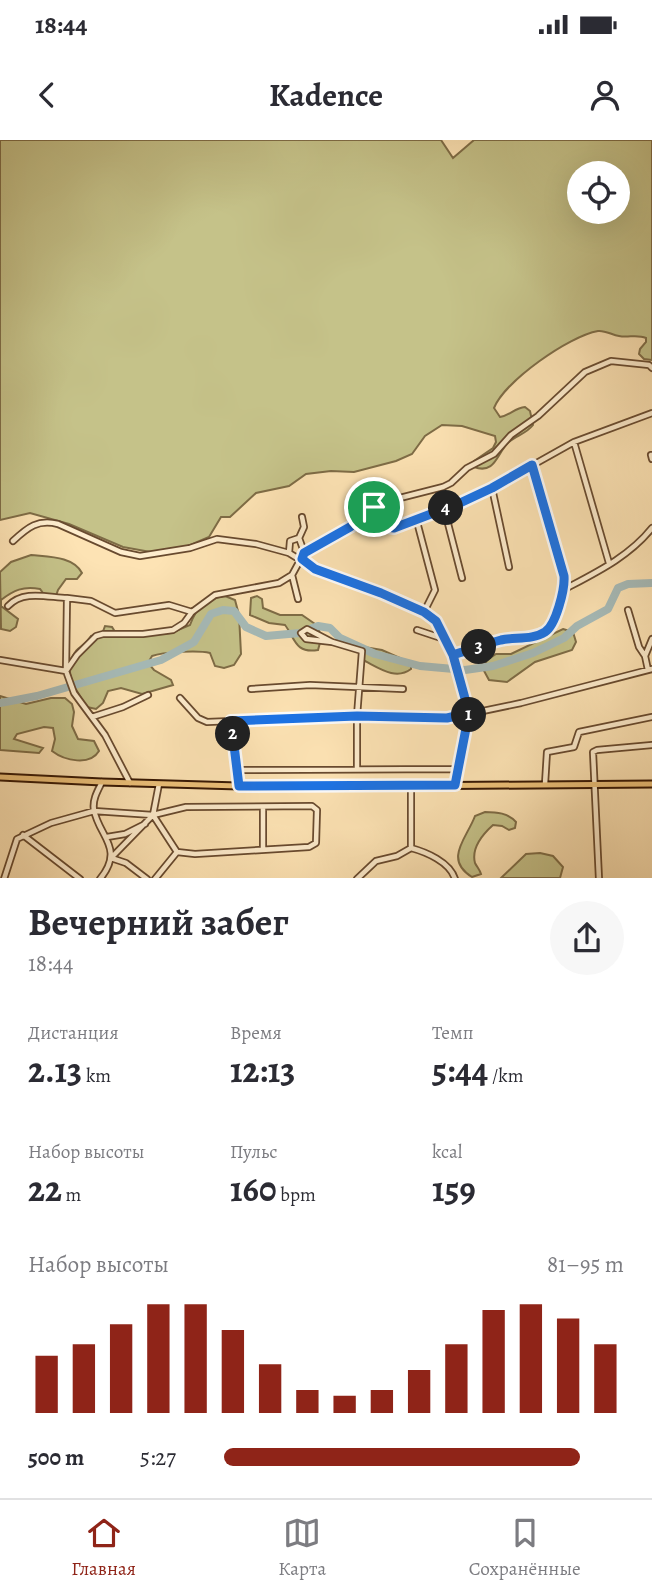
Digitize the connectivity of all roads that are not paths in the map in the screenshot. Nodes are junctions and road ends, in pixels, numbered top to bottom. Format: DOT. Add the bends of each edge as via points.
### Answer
graph roads {
  1 [pos="652,368"];
  2 [pos="652,413"];
  3 [pos="574,442"];
  4 [pos="532,465"];
  5 [pos="492,488"];
  6 [pos="374,507"];
  7 [pos="444,508"];
  8 [pos="302,517"];
  9 [pos="416,518"];
  10 [pos="652,528"];
  11 [pos="299,538"];
  12 [pos="13,541"];
  13 [pos="289,553"];
  14 [pos="304,553"];
  15 [pos="302,559"];
  16 [pos="609,564"];
  17 [pos="509,567"];
  18 [pos="292,575"];
  19 [pos="462,578"];
  20 [pos="563,591"];
  21 [pos="67,598"];
  22 [pos="298,599"];
  23 [pos="8,606"];
  24 [pos="183,609"];
  25 [pos="628,610"];
  26 [pos="192,612"];
  27 [pos="424,612"];
  28 [pos="184,623"];
  29 [pos="417,630"];
  30 [pos="444,639"];
  31 [pos="652,639"];
  32 [pos="332,642"];
  33 [pos="453,655"];
  34 [pos="645,656"];
  35 [pos="0,660"];
  36 [pos="650,670"];
  37 [pos="66,671"];
  38 [pos="359,687"];
  39 [pos="251,689"];
  40 [pos="403,690"];
  41 [pos="148,695"];
  42 [pos="180,698"];
  43 [pos="469,713"];
  44 [pos="357,716"];
  45 [pos="92,717"];
  46 [pos="652,717"];
  47 [pos="231,721"];
  48 [pos="652,745"];
  49 [pos="356,769"];
  50 [pos="457,769"];
  51 [pos="239,770"];
  52 [pos="0,777"];
  53 [pos="102,782"];
  54 [pos="130,783"];
  55 [pos="159,784"];
  56 [pos="545,784"];
  57 [pos="594,784"];
  58 [pos="652,784"];
  59 [pos="455,785"];
  60 [pos="239,786"];
  61 [pos="411,786"];
  62 [pos="263,807"];
  63 [pos="94,811"];
  64 [pos="153,816"];
  65 [pos="146,823"];
  66 [pos="23,835"];
  67 [pos="107,837"];
  68 [pos="411,848"];
  69 [pos="263,849"];
  70 [pos="177,852"];
  71 [pos="111,858"];
  72 [pos="6,878"];
  73 [pos="80,878"];
  74 [pos="100,878"];
  75 [pos="146,878"];
  76 [pos="155,878"];
  77 [pos="357,878"];
  78 [pos="455,878"];
  79 [pos="599,878"];
  1 -- 6 [label="street" via="620,361 598,365 494,454 467,468 451,484"];
  2 -- 3 [label="street"];
  3 -- 4 [label="street"];
  3 -- 16 [label="street"];
  4 -- 5 [label="street"];
  4 -- 20 [label="street" via="564,576"];
  5 -- 7 [label="street"];
  5 -- 17 [label="street"];
  6 -- 9 [label="street" via="391,529"];
  6 -- 14 [label="street" via="350,527"];
  7 -- 9 [label="street"];
  7 -- 19 [label="street"];
  8 -- 11 [label="street"];
  9 -- 27 [label="street" via="435,590"];
  10 -- 16 [label="street"];
  11 -- 13 [label="street" via="289,541"];
  11 -- 14 [label="street"];
  12 -- 13 [label="street" via="27,527 48,521 140,556 225,539"];
  13 -- 15 [label="street"];
  14 -- 15 [label="street"];
  15 -- 18 [label="street"];
  15 -- 27 [label="street" via="315,569"];
  16 -- 20 [label="street"];
  18 -- 22 [label="street"];
  18 -- 26 [label="street" via="279,583 222,592"];
  20 -- 33 [label="street" via="552,624 543,634 499,640"];
  21 -- 23 [label="street" via="23,596"];
  21 -- 24 [label="street" via="91,601 116,613 169,606"];
  21 -- 37 [label="street"];
  24 -- 26 [label="street"];
  24 -- 28 [label="street"];
  25 -- 34 [label="street"];
  26 -- 28 [label="street"];
  27 -- 30 [label="street" via="436,621"];
  28 -- 37 [label="street" via="173,630 103,634 85,645"];
  29 -- 30 [label="street"];
  30 -- 33 [label="street"];
  31 -- 34 [label="street"];
  32 -- 32 [label="street" via="306,639 301,633 307,629"];
  32 -- 38 [label="street" via="362,651"];
  33 -- 43 [label="street"];
  34 -- 36 [label="street"];
  35 -- 37 [label="street"];
  36 -- 43 [label="street"];
  37 -- 45 [label="street" via="74,693"];
  38 -- 39 [label="street"];
  38 -- 40 [label="street"];
  38 -- 44 [label="street"];
  41 -- 45 [label="street"];
  42 -- 47 [label="street" via="202,721"];
  43 -- 44 [label="street" via="447,718"];
  43 -- 50 [label="street"];
  44 -- 47 [label="street"];
  44 -- 49 [label="street"];
  45 -- 54 [label="street"];
  46 -- 56 [label="street" via="579,732 574,747 547,752"];
  47 -- 51 [label="street"];
  48 -- 57 [label="street" via="595,751"];
  49 -- 50 [label="street"];
  49 -- 51 [label="street"];
  50 -- 59 [label="street"];
  51 -- 60 [label="street"];
  52 -- 53 [label="main road"];
  53 -- 54 [label="main road"];
  53 -- 63 [label="street"];
  54 -- 55 [label="main road"];
  55 -- 60 [label="main road"];
  55 -- 64 [label="street"];
  56 -- 57 [label="main road"];
  56 -- 59 [label="main road"];
  57 -- 58 [label="main road"];
  57 -- 79 [label="street"];
  59 -- 61 [label="main road"];
  60 -- 61 [label="main road"];
  61 -- 68 [label="street"];
  62 -- 64 [label="street" via="186,807"];
  62 -- 69 [label="street"];
  62 -- 69 [label="street" via="312,806 317,810 316,843"];
  63 -- 64 [label="street"];
  63 -- 66 [label="street"];
  63 -- 67 [label="street"];
  64 -- 65 [label="street"];
  64 -- 70 [label="street"];
  65 -- 67 [label="street"];
  65 -- 71 [label="street"];
  66 -- 72 [label="street" via="14,845"];
  66 -- 73 [label="street"];
  67 -- 71 [label="street"];
  68 -- 77 [label="street" via="376,861"];
  68 -- 78 [label="street" via="428,853 452,870"];
  69 -- 70 [label="street"];
  70 -- 76 [label="street"];
  71 -- 74 [label="street"];
  71 -- 75 [label="street"];
}
